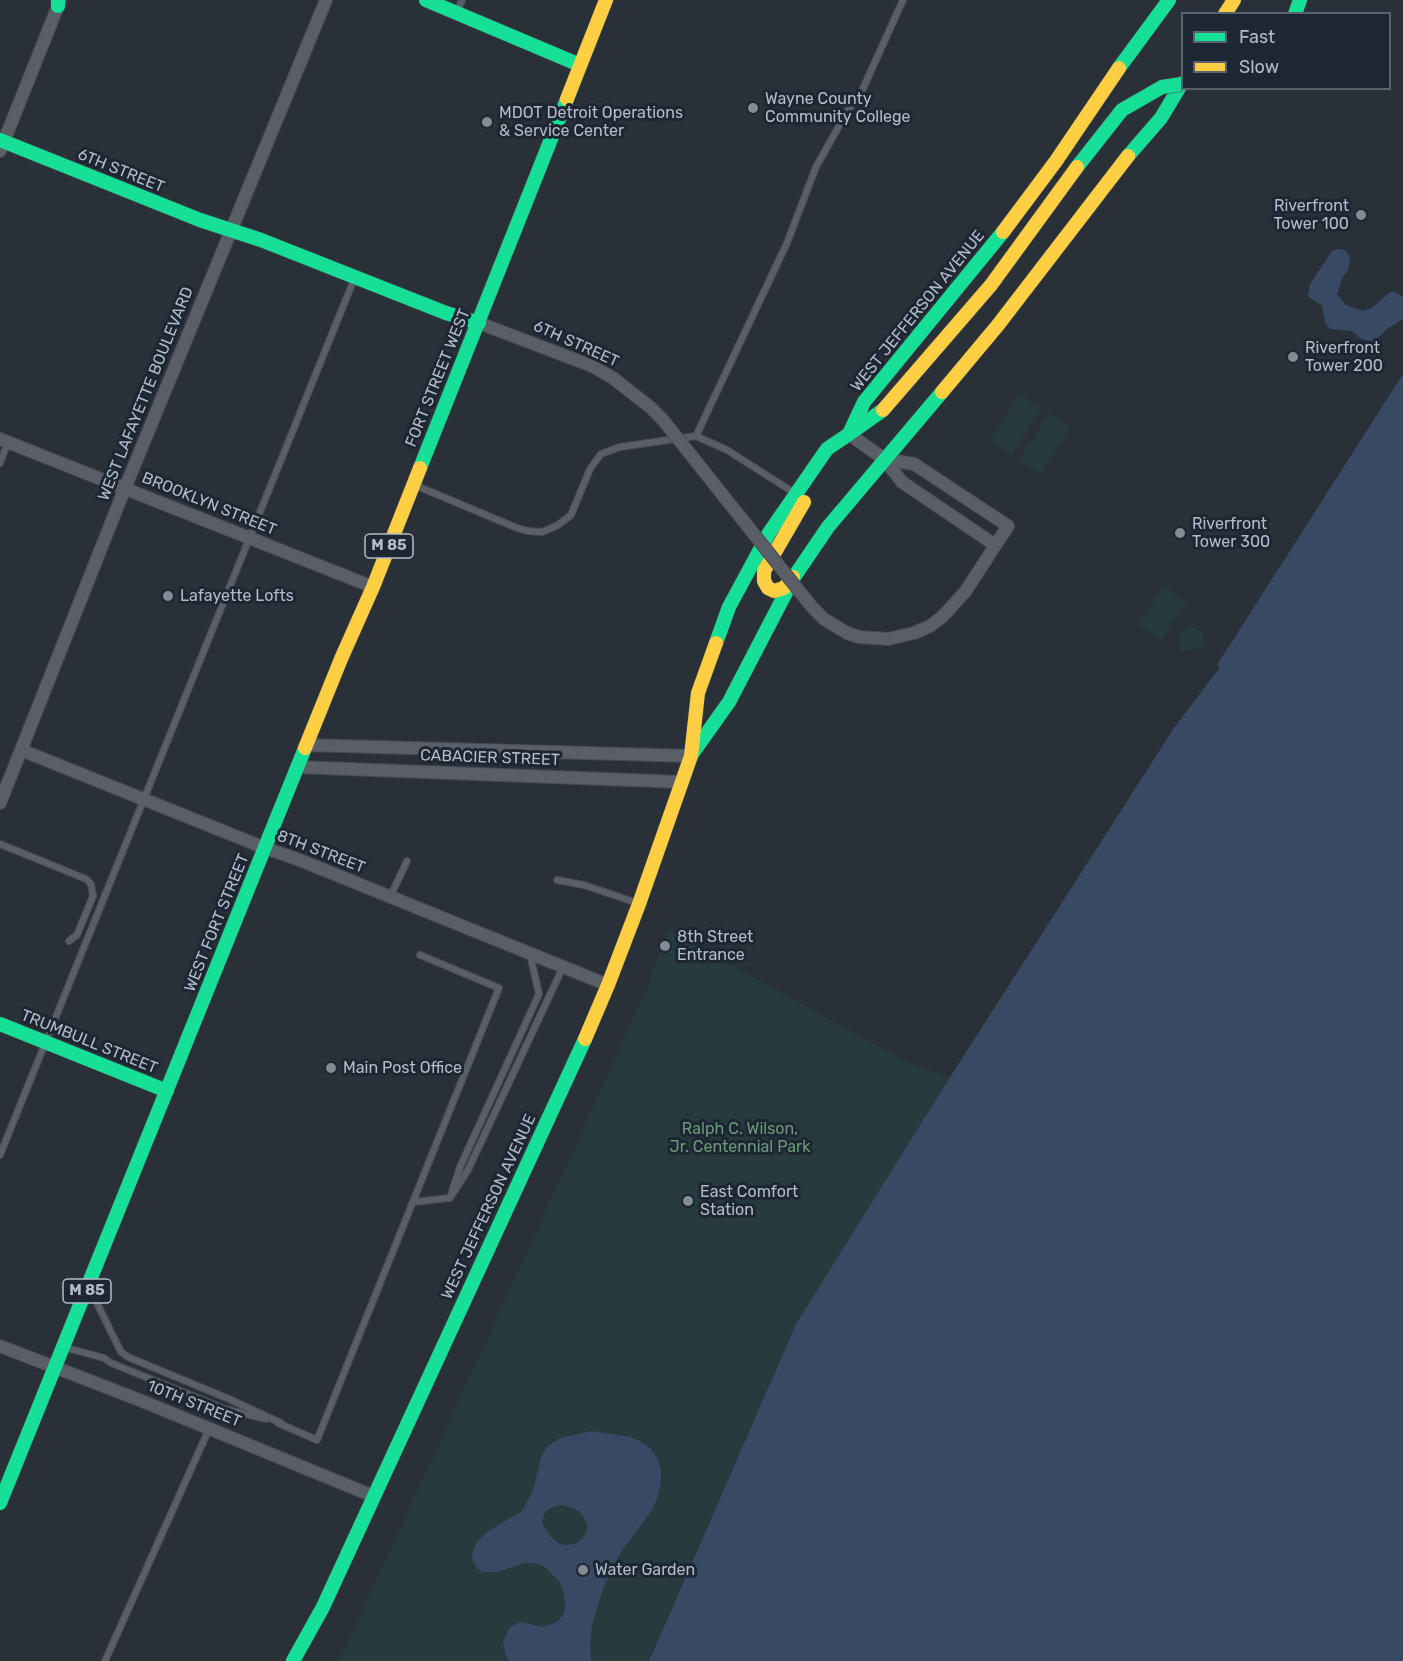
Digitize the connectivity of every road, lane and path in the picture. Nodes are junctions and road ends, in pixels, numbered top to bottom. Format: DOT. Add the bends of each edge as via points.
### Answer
graph roads {
  1 [pos="326,0"];
  2 [pos="426,0"];
  3 [pos="606,0"];
  4 [pos="903,0"];
  5 [pos="1169,0"];
  6 [pos="59,2"];
  7 [pos="460,6"];
  8 [pos="580,65"];
  9 [pos="1181,83"];
  10 [pos="1181,85"];
  11 [pos="1,144"];
  12 [pos="232,231"];
  13 [pos="355,276"];
  14 [pos="478,323"];
  15 [pos="849,435"];
  16 [pos="696,436"];
  17 [pos="4,440"];
  18 [pos="884,459"];
  19 [pos="0,463"];
  20 [pos="817,465"];
  21 [pos="414,485"];
  22 [pos="125,488"];
  23 [pos="796,494"];
  24 [pos="249,538"];
  25 [pos="995,545"];
  26 [pos="794,577"];
  27 [pos="373,587"];
  28 [pos="306,745"];
  29 [pos="21,750"];
  30 [pos="690,756"];
  31 [pos="297,767"];
  32 [pos="681,782"];
  33 [pos="143,799"];
  34 [pos="0,803"];
  35 [pos="0,844"];
  36 [pos="265,848"];
  37 [pos="407,861"];
  38 [pos="557,880"];
  39 [pos="390,897"];
  40 [pos="639,904"];
  41 [pos="69,941"];
  42 [pos="530,953"];
  43 [pos="420,955"];
  44 [pos="563,967"];
  45 [pos="608,985"];
  46 [pos="0,1024"];
  47 [pos="45,1043"];
  48 [pos="167,1091"];
  49 [pos="0,1155"];
  50 [pos="450,1198"];
  51 [pos="413,1202"];
  52 [pos="89,1287"];
  53 [pos="0,1346"];
  54 [pos="65,1347"];
  55 [pos="56,1368"];
  56 [pos="278,1423"];
  57 [pos="209,1429"];
  58 [pos="374,1496"];
  59 [pos="0,1503"];
  60 [pos="105,1661"];
  61 [pos="293,1661"];
  1 -- 12 [label="street, WEST LAFAYETTE BOULEVARD"];
  2 -- 7 [label="main road"];
  3 -- 8 [label="main road, FORT STREET WEST / M 85"];
  4 -- 16 [label="lane" via="861,93 816,167 787,243"];
  5 -- 15 [label="main road, WEST JEFFERSON AVENUE" via="994,245 864,402"];
  6 -- 11 [label="street"];
  7 -- 8 [label="main road"];
  8 -- 14 [label="main road, FORT STREET WEST / M 85"];
  9 -- 15 [label="main road, bridge" via="1162,87 1122,110 991,285 884,410"];
  10 -- 18 [label="main road, WEST JEFFERSON AVENUE" via="1161,118 998,325"];
  11 -- 12 [label="main road, 6TH STREET"];
  12 -- 13 [label="main road, 6TH STREET"];
  12 -- 22 [label="street, WEST LAFAYETTE BOULEVARD"];
  13 -- 14 [label="main road, 6TH STREET"];
  13 -- 24 [label="lane"];
  14 -- 21 [label="main road, FORT STREET WEST / M 85"];
  14 -- 25 [label="street, 6TH STREET, bridge" via="592,366 650,407 812,608 847,633 888,639 914,633 942,617 965,592"];
  15 -- 18 [label="street"];
  15 -- 20 [label="main road, WEST JEFFERSON AVENUE" via="827,449"];
  16 -- 21 [label="lane" via="620,447 601,454 570,514 542,532 517,528"];
  16 -- 23 [label="lane" via="727,450"];
  17 -- 19 [label="lane"];
  17 -- 22 [label="street, BROOKLYN STREET"];
  18 -- 25 [label="street" via="902,482"];
  18 -- 25 [label="street, 6TH STREET" via="914,464 1008,526"];
  18 -- 26 [label="main road, WEST JEFFERSON AVENUE" via="828,527"];
  20 -- 23 [label="main road, WEST JEFFERSON AVENUE"];
  20 -- 26 [label="main road" via="806,500 764,571 764,581 774,591 784,588"];
  21 -- 27 [label="main road, FORT STREET WEST / M 85"];
  22 -- 24 [label="street, BROOKLYN STREET"];
  22 -- 29 [label="street, WEST LAFAYETTE BOULEVARD"];
  23 -- 30 [label="main road, WEST JEFFERSON AVENUE" via="769,533 729,607 698,693"];
  24 -- 27 [label="street, BROOKLYN STREET"];
  24 -- 33 [label="lane"];
  26 -- 30 [label="main road, WEST JEFFERSON AVENUE" via="729,702"];
  27 -- 28 [label="main road, FORT STREET WEST / M 85"];
  28 -- 30 [label="street, CABACIER STREET"];
  28 -- 31 [label="main road, FORT STREET WEST / M 85"];
  29 -- 33 [label="street, 8TH STREET"];
  29 -- 34 [label="street, WEST LAFAYETTE BOULEVARD"];
  30 -- 32 [label="main road, WEST JEFFERSON AVENUE"];
  31 -- 32 [label="street, CABACIER STREET"];
  31 -- 36 [label="main road, WEST FORT STREET / M 85"];
  32 -- 40 [label="main road, WEST JEFFERSON AVENUE"];
  33 -- 36 [label="street, 8TH STREET"];
  33 -- 47 [label="lane"];
  35 -- 41 [label="lane" via="91,884 93,896 77,934"];
  36 -- 39 [label="street, 8TH STREET"];
  36 -- 48 [label="main road, WEST FORT STREET / M 85"];
  37 -- 39 [label="lane"];
  38 -- 40 [label="lane"];
  39 -- 42 [label="street, 8TH STREET"];
  40 -- 45 [label="main road, WEST JEFFERSON AVENUE"];
  42 -- 44 [label="street, 8TH STREET"];
  42 -- 50 [label="lane" via="539,994 460,1167"];
  43 -- 51 [label="lane" via="499,988"];
  44 -- 45 [label="street, 8TH STREET"];
  44 -- 50 [label="lane" via="468,1170"];
  45 -- 58 [label="main road, WEST JEFFERSON AVENUE"];
  46 -- 47 [label="main road, TRUMBULL STREET"];
  47 -- 48 [label="main road, TRUMBULL STREET"];
  47 -- 49 [label="lane"];
  48 -- 52 [label="main road, M 85"];
  50 -- 51 [label="lane"];
  51 -- 56 [label="lane" via="317,1440"];
  52 -- 54 [label="main road, M 85"];
  52 -- 56 [label="lane" via="121,1352"];
  53 -- 55 [label="street, 10TH STREET"];
  54 -- 55 [label="main road, M 85"];
  54 -- 56 [label="lane" via="104,1358 225,1408"];
  55 -- 57 [label="street, 10TH STREET"];
  55 -- 59 [label="main road, M 85"];
  57 -- 58 [label="street, 10TH STREET"];
  57 -- 60 [label="lane"];
  58 -- 61 [label="main road, WEST JEFFERSON AVENUE"];
}
